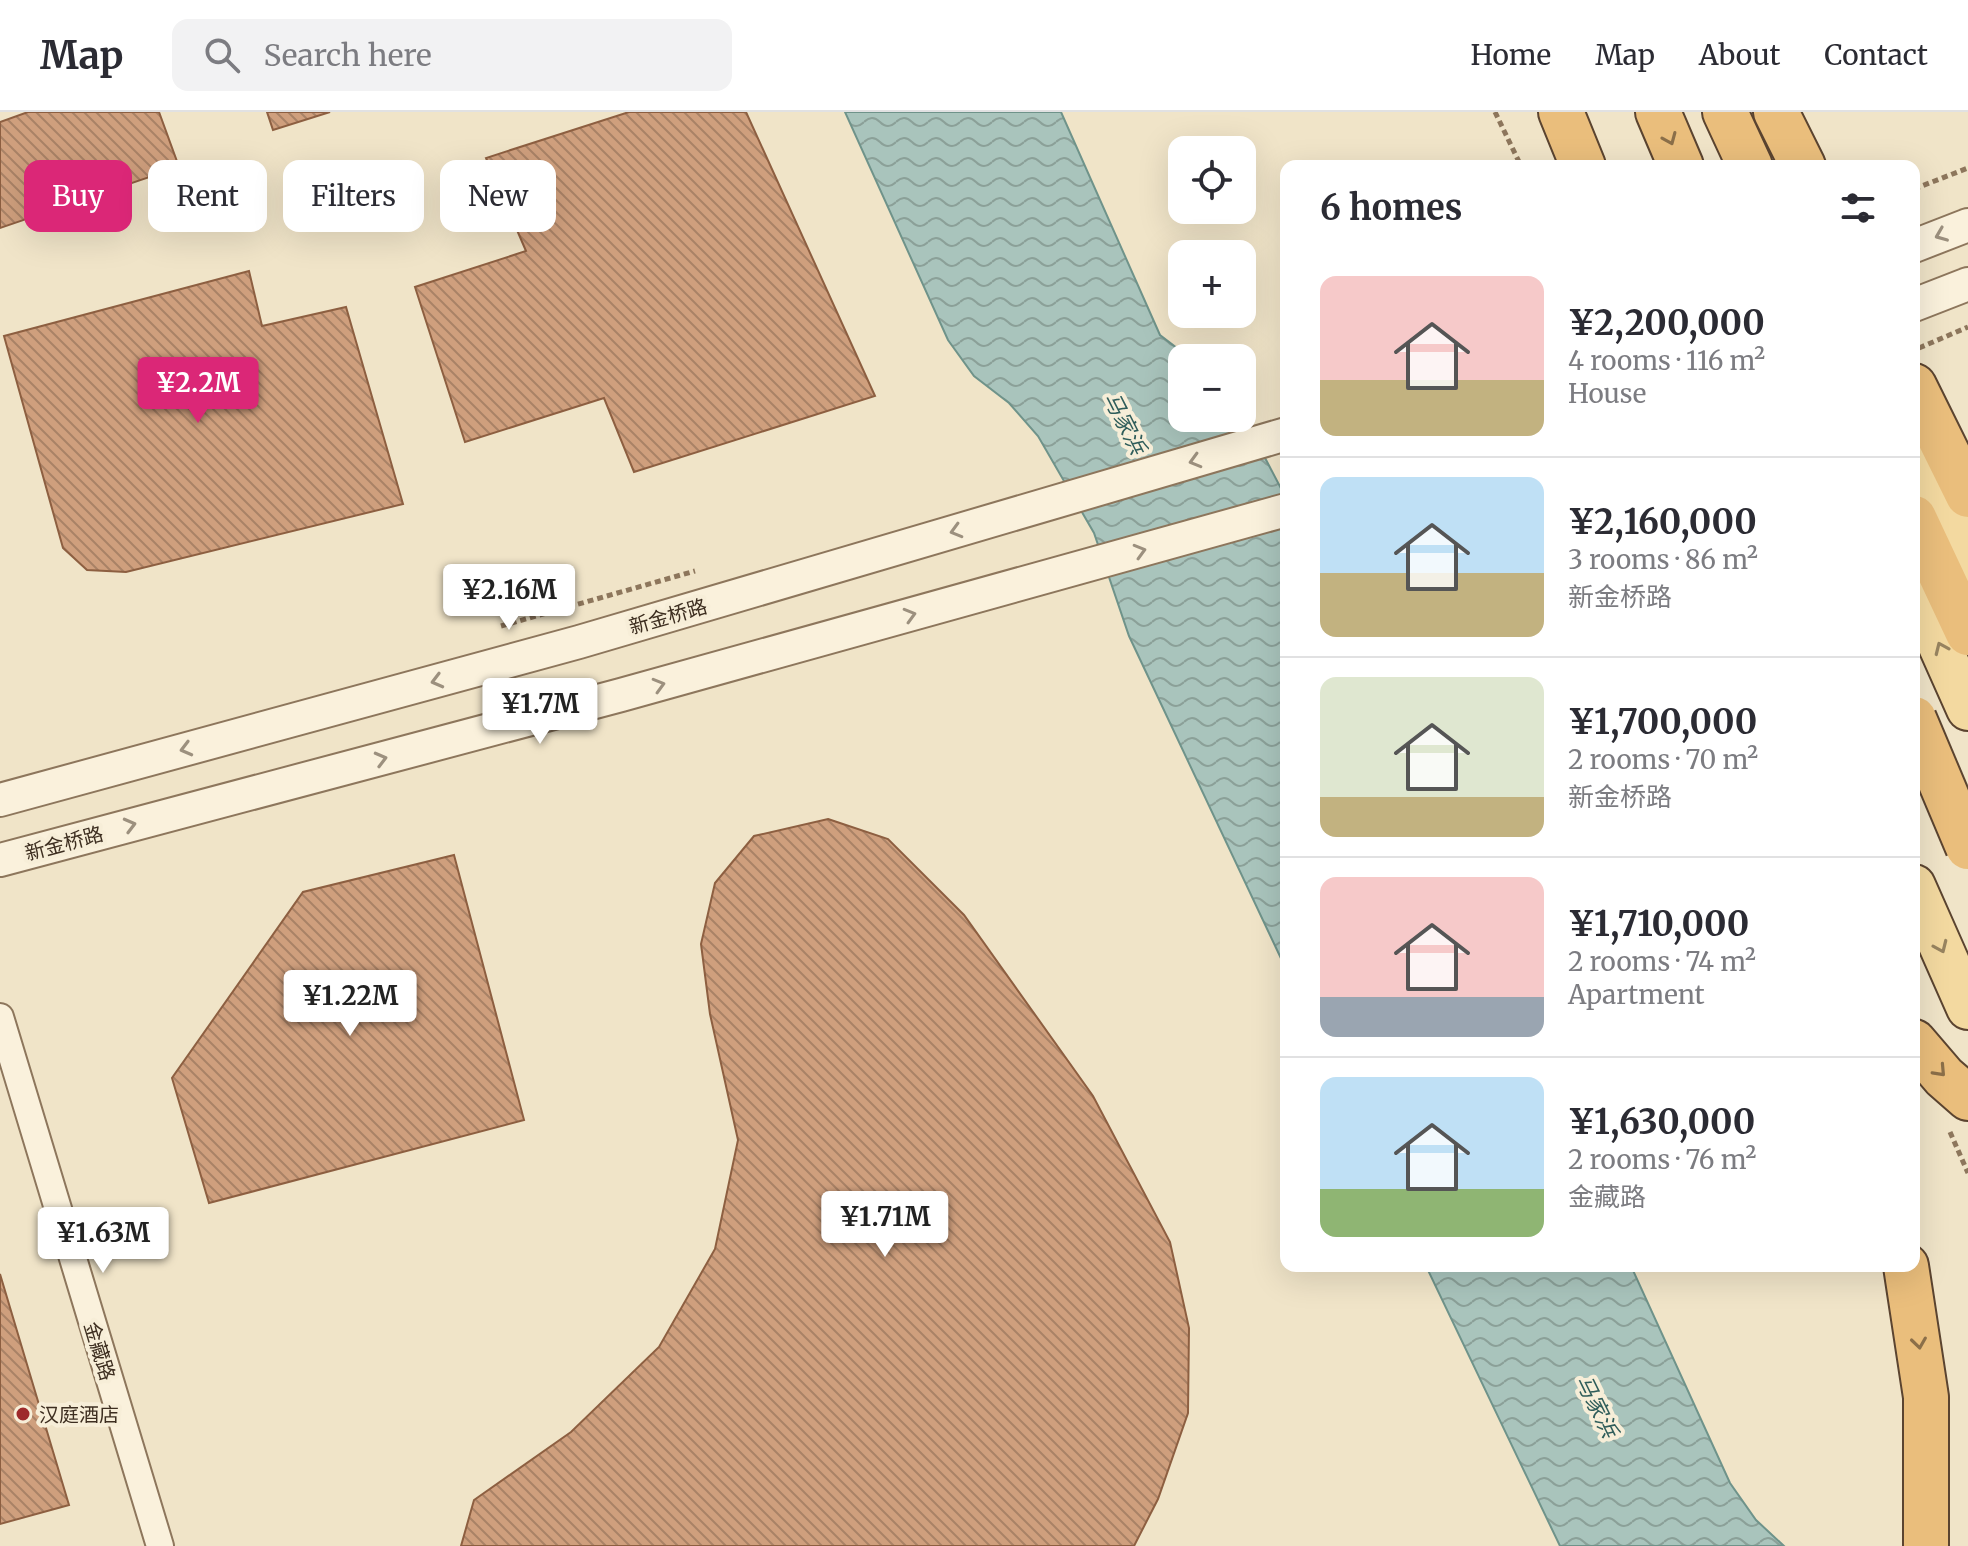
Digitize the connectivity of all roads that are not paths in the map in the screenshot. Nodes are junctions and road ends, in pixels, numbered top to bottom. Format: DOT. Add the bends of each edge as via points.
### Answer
graph roads {
  1 [pos="1542,112"];
  2 [pos="1561,112"];
  3 [pos="1658,112"];
  4 [pos="1722,112"];
  5 [pos="1773,112"];
  6 [pos="1564,160"];
  7 [pos="1581,160"];
  8 [pos="1678,160"];
  9 [pos="1739,160"];
  10 [pos="1747,160"];
  11 [pos="1789,160"];
  12 [pos="1800,160"];
  13 [pos="1968,225"];
  14 [pos="1920,244"];
  15 [pos="1968,284"];
  16 [pos="1920,303"];
  17 [pos="1920,398"];
  18 [pos="1278,436"];
  19 [pos="1920,457"];
  20 [pos="1968,495"];
  21 [pos="1920,510"];
  22 [pos="1280,512"];
  23 [pos="1920,531"];
  24 [pos="1968,565"];
  25 [pos="1920,601"];
  26 [pos="1963,623"];
  27 [pos="1968,709"];
  28 [pos="1920,733"];
  29 [pos="1920,747"];
  30 [pos="0,800"];
  31 [pos="1968,801"];
  32 [pos="1968,847"];
  33 [pos="0,860"];
  34 [pos="1920,900"];
  35 [pos="1968,1008"];
  36 [pos="0,1017"];
  37 [pos="1920,1049"];
  38 [pos="1968,1098"];
  39 [pos="1907,1272"];
  40 [pos="160,1546"];
  41 [pos="1926,1546"];
  1 -- 6 [label="main road"];
  2 -- 7 [label="highway"];
  3 -- 8 [label="highway, one-way"];
  4 -- 9 [label="main road"];
  4 -- 10 [label="highway"];
  5 -- 11 [label="highway"];
  5 -- 12 [label="highway"];
  13 -- 14 [label="street, one-way"];
  15 -- 16 [label="street"];
  17 -- 20 [label="highway"];
  18 -- 30 [label="street, 新金桥路, one-way" via="579,642"];
  19 -- 24 [label="main road"];
  21 -- 26 [label="highway"];
  33 -- 22 [label="street, 新金桥路, one-way"];
  23 -- 26 [label="highway"];
  27 -- 25 [label="main road, one-way"];
  28 -- 32 [label="highway, bridge"];
  29 -- 31 [label="main road"];
  34 -- 35 [label="main road, one-way"];
  36 -- 40 [label="street, 金藏路"];
  37 -- 38 [label="highway, one-way"];
  39 -- 41 [label="highway, one-way" via="1926,1397"];
}
